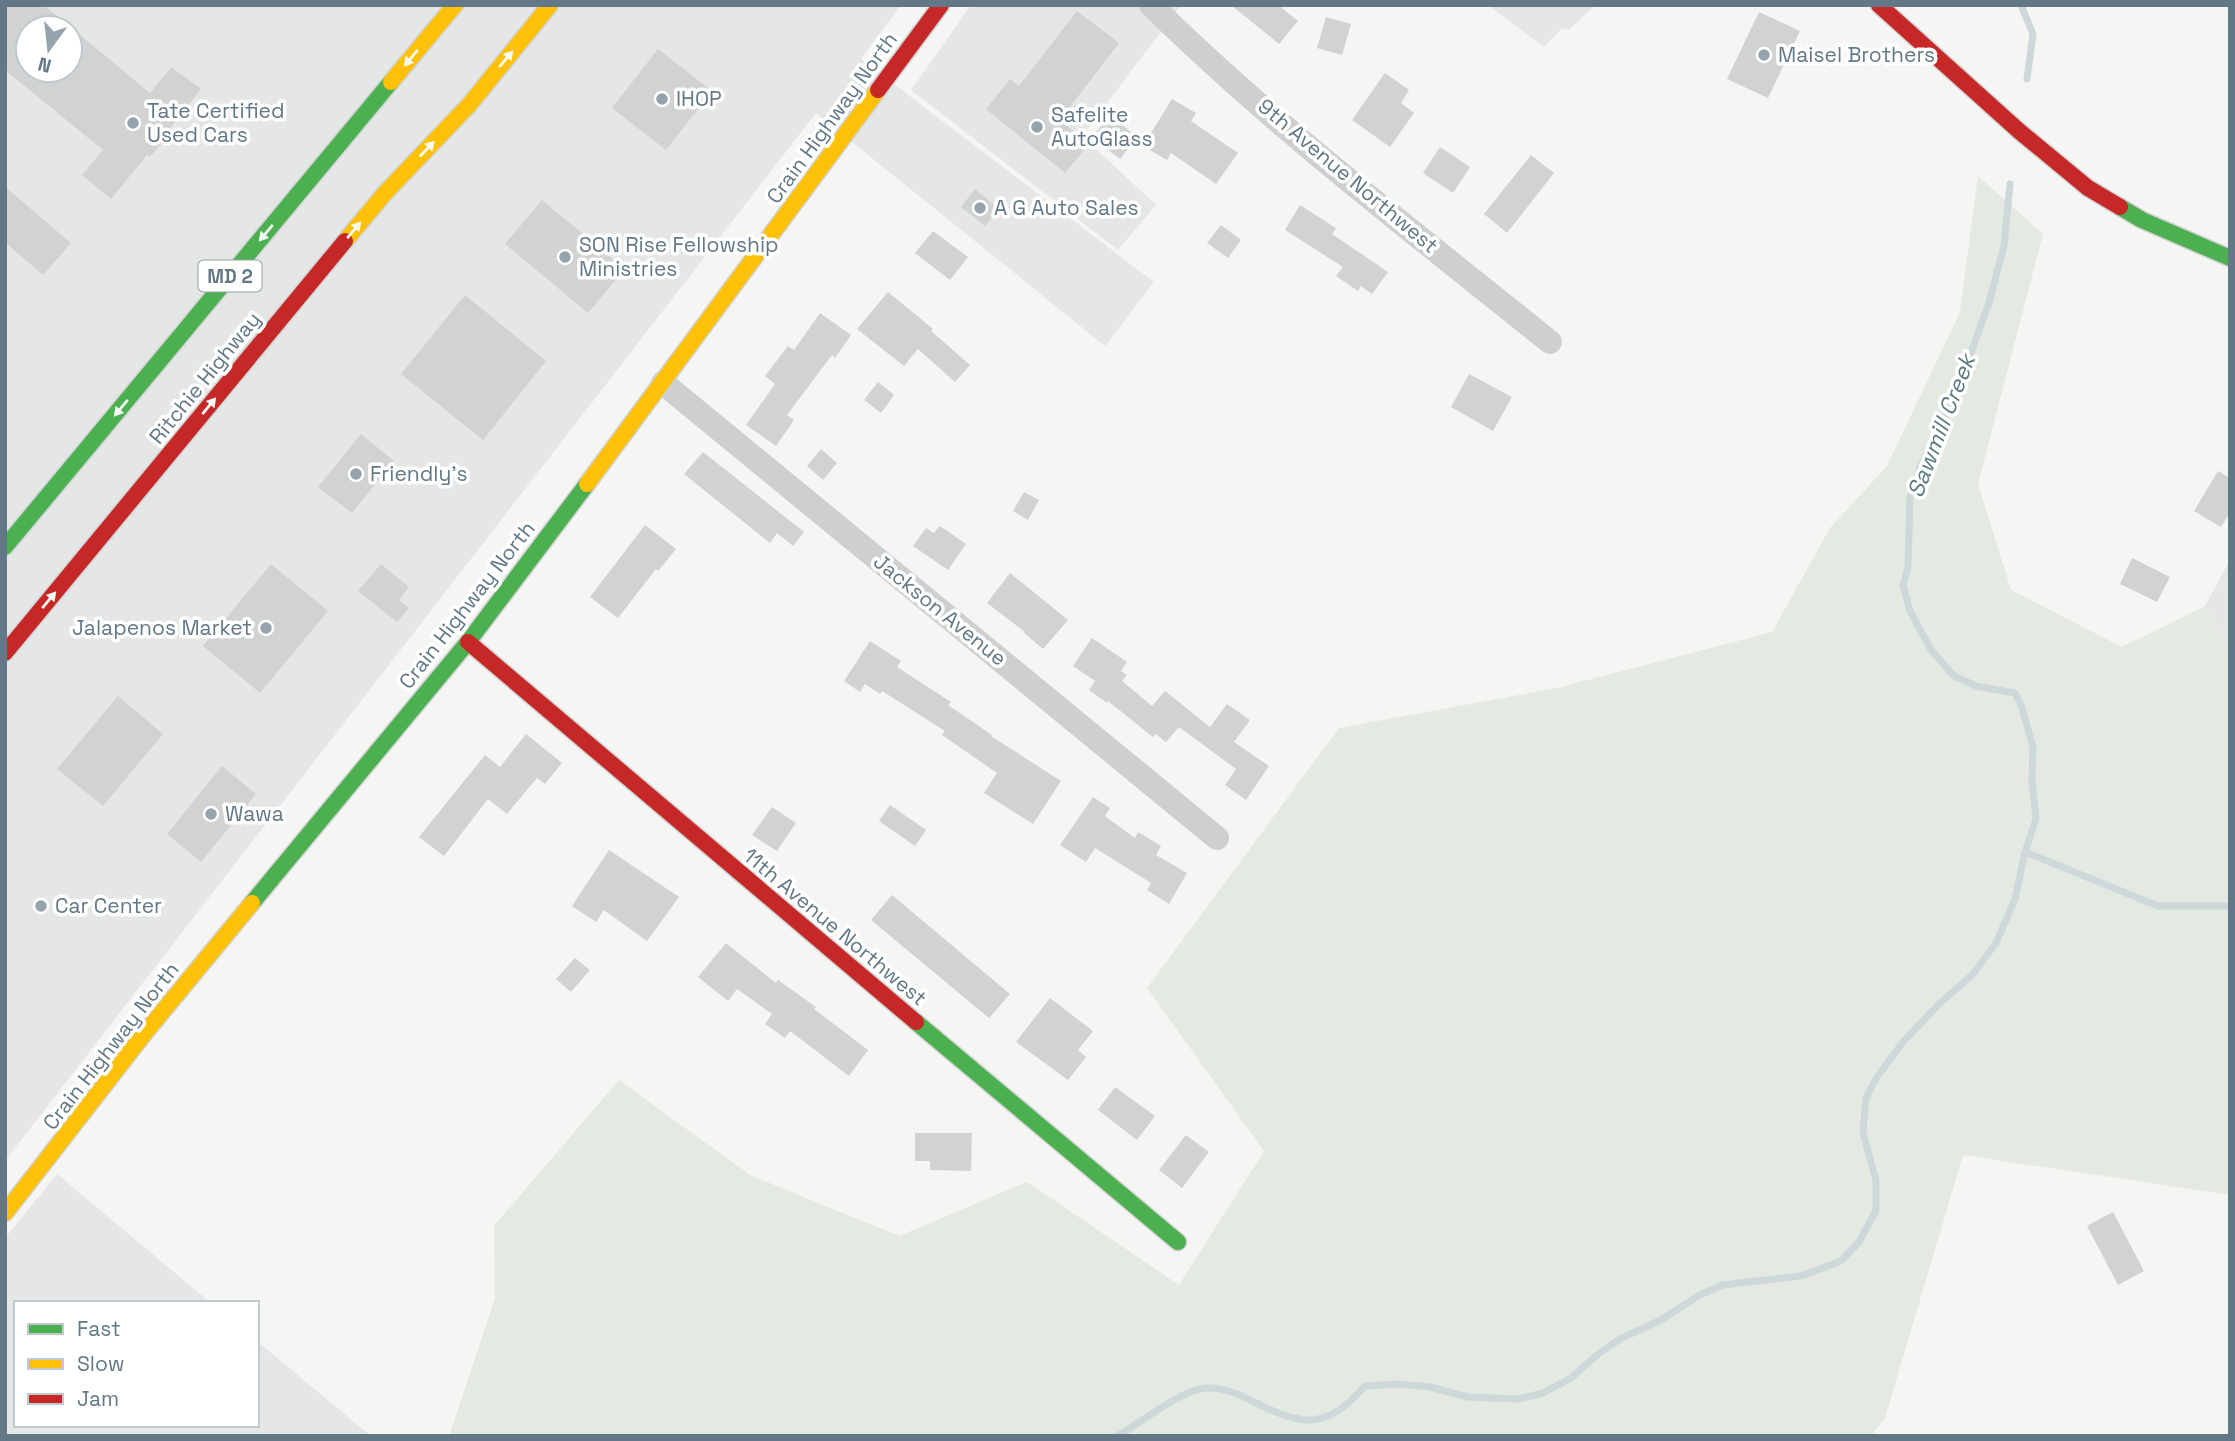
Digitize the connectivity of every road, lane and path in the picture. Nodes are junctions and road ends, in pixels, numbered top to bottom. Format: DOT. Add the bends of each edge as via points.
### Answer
graph roads {
  1 [pos="455,5"];
  2 [pos="550,5"];
  3 [pos="940,5"];
  4 [pos="1151,5"];
  5 [pos="1879,5"];
  6 [pos="2230,258"];
  7 [pos="1550,342"];
  8 [pos="663,383"];
  9 [pos="5,547"];
  10 [pos="468,642"];
  11 [pos="5,653"];
  12 [pos="1217,838"];
  13 [pos="5,1213"];
  14 [pos="1178,1242"];
  1 -- 9 [label="main road, MD 2, one-way"];
  11 -- 2 [label="main road, Ritchie Highway, one-way" via="385,193 469,106"];
  3 -- 8 [label="main road, Crain Highway North"];
  4 -- 7 [label="street, 9th Avenue Northwest" via="1328,162"];
  5 -- 6 [label="main road" via="2088,188 2142,220"];
  8 -- 10 [label="main road, Crain Highway North"];
  8 -- 12 [label="street, Jackson Avenue"];
  10 -- 13 [label="main road, Crain Highway North" via="232,925"];
  10 -- 14 [label="main road, 11th Avenue Northwest"];
}
